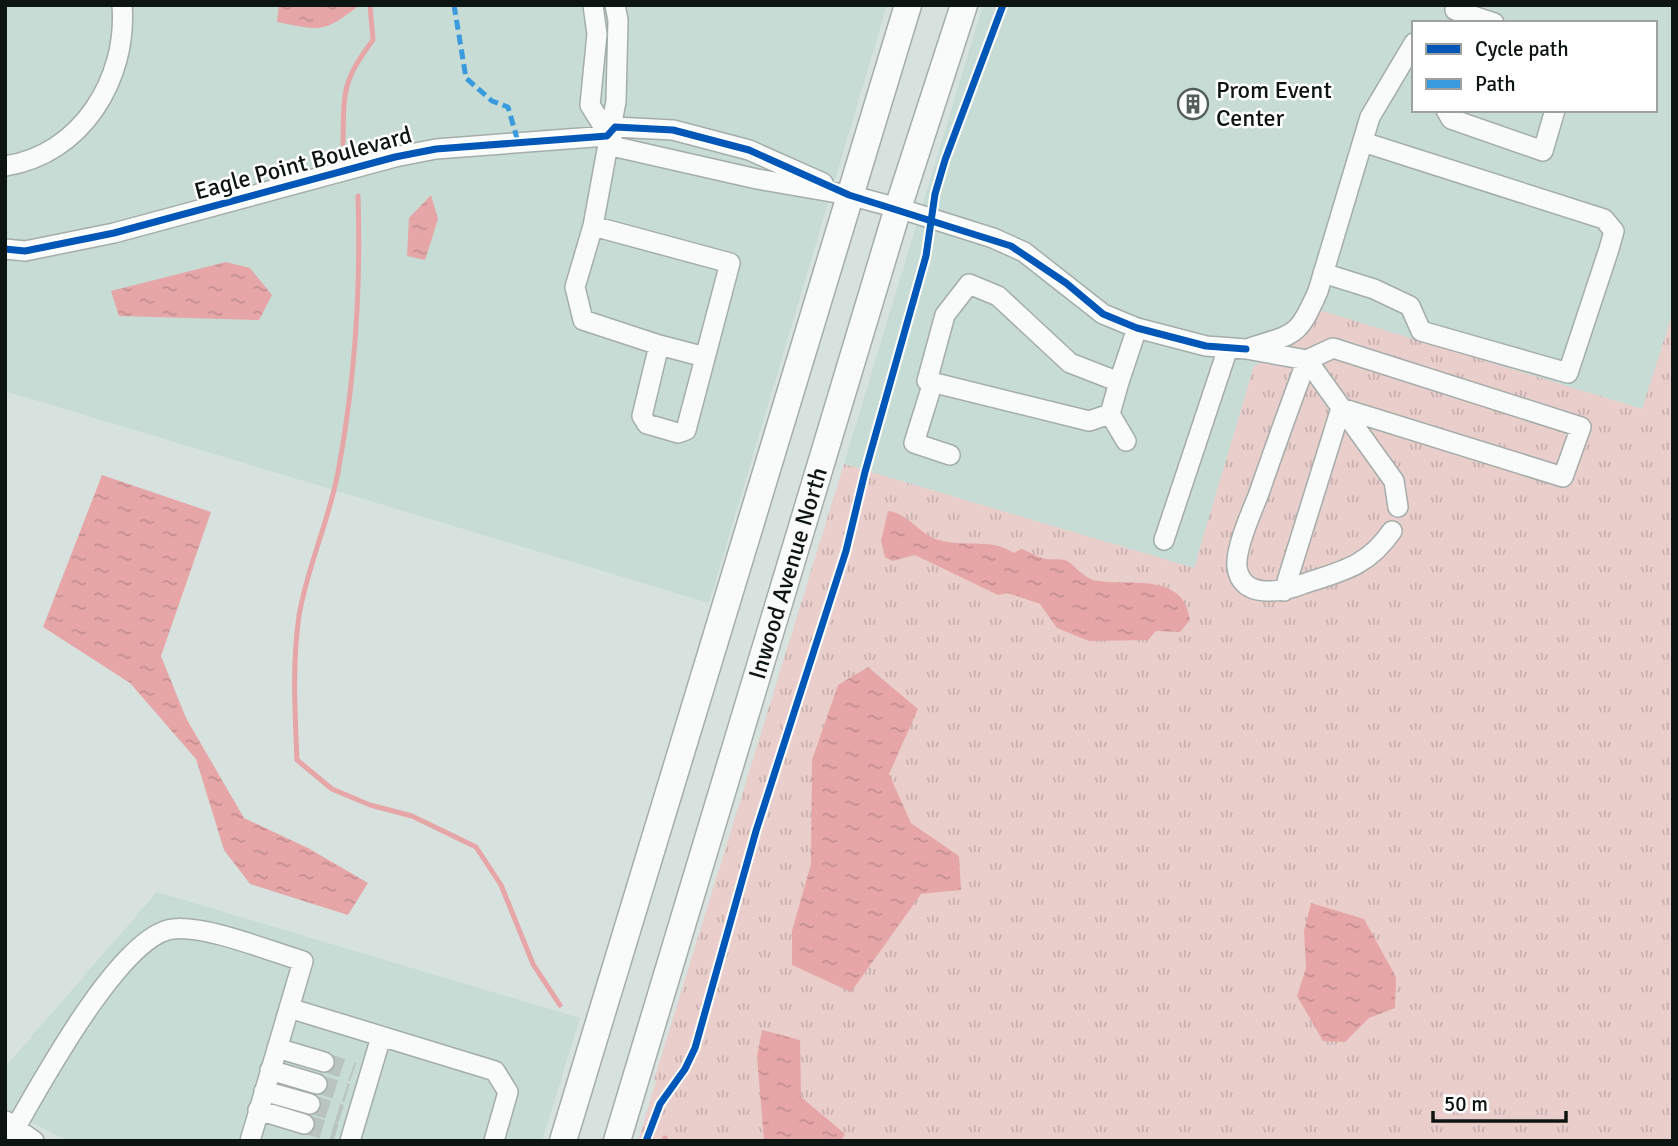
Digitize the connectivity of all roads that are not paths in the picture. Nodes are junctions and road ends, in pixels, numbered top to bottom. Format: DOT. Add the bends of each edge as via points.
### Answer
graph roads {
  1 [pos="122,5"];
  2 [pos="593,5"];
  3 [pos="615,5"];
  4 [pos="908,5"];
  5 [pos="964,5"];
  6 [pos="1451,13"];
  7 [pos="1485,21"];
  8 [pos="1412,47"];
  9 [pos="1447,112"];
  10 [pos="1554,112"];
  11 [pos="607,136"];
  12 [pos="1363,142"];
  13 [pos="5,166"];
  14 [pos="849,195"];
  15 [pos="898,208"];
  16 [pos="593,226"];
  17 [pos="5,249"];
  18 [pos="1323,273"];
  19 [pos="1137,328"];
  20 [pos="659,345"];
  21 [pos="1237,348"];
  22 [pos="705,357"];
  23 [pos="1307,360"];
  24 [pos="933,382"];
  25 [pos="1119,382"];
  26 [pos="1341,408"];
  27 [pos="1110,414"];
  28 [pos="1126,440"];
  29 [pos="950,455"];
  30 [pos="1398,507"];
  31 [pos="1392,531"];
  32 [pos="1164,540"];
  33 [pos="1284,591"];
  34 [pos="289,1009"];
  35 [pos="382,1037"];
  36 [pos="277,1048"];
  37 [pos="324,1062"];
  38 [pos="270,1070"];
  39 [pos="317,1084"];
  40 [pos="261,1100"];
  41 [pos="310,1104"];
  42 [pos="304,1124"];
  43 [pos="9,1130"];
  44 [pos="346,1137"];
  45 [pos="34,1141"];
  46 [pos="250,1141"];
  47 [pos="494,1141"];
  48 [pos="563,1141"];
  49 [pos="617,1141"];
  1 -- 13 [label="street" via="121,45 96,108 57,148 37,159"];
  2 -- 11 [label="street" via="597,34 590,105"];
  3 -- 11 [label="street" via="616,101"];
  4 -- 14 [label="main road"];
  5 -- 15 [label="main road, Inwood Avenue North"];
  6 -- 7 [label="street"];
  8 -- 12 [label="street" via="1370,117"];
  9 -- 10 [label="street" via="1451,119 1543,151"];
  11 -- 14 [label="street" via="616,147"];
  11 -- 14 [label="street, Eagle Point Boulevard" via="615,127 673,131 749,150"];
  11 -- 16 [label="street"];
  11 -- 17 [label="street, Eagle Point Boulevard" via="436,149 114,233 25,251"];
  12 -- 18 [label="street"];
  12 -- 18 [label="street" via="1604,219 1614,231 1609,249 1568,373 1421,331 1410,306"];
  14 -- 15 [label="street"];
  14 -- 48 [label="main road"];
  15 -- 19 [label="street" via="1024,252 1103,314"];
  15 -- 49 [label="main road, Inwood Avenue North"];
  16 -- 20 [label="street" via="575,287 583,320"];
  16 -- 22 [label="street" via="730,263"];
  18 -- 21 [label="street" via="1308,314 1294,334"];
  19 -- 21 [label="street" via="1206,346"];
  19 -- 25 [label="street"];
  20 -- 22 [label="street"];
  20 -- 22 [label="street" via="642,416 647,424 678,433 686,430"];
  21 -- 23 [label="street"];
  21 -- 32 [label="street"];
  23 -- 26 [label="street"];
  23 -- 26 [label="street" via="1333,348 1581,427 1563,477"];
  23 -- 33 [label="street" via="1237,566 1242,580 1253,590"];
  24 -- 25 [label="street" via="927,381 945,315 969,284 998,296 1070,363"];
  24 -- 27 [label="street" via="1089,421"];
  24 -- 29 [label="street" via="914,443"];
  25 -- 27 [label="street"];
  26 -- 30 [label="street" via="1394,481"];
  26 -- 33 [label="street"];
  27 -- 28 [label="street"];
  31 -- 33 [label="street" via="1378,551 1360,565"];
  34 -- 35 [label="street"];
  34 -- 36 [label="street"];
  34 -- 43 [label="street" via="303,961 196,930 176,928 157,933 136,948 90,1009"];
  35 -- 44 [label="street" via="362,1074"];
  35 -- 47 [label="street" via="495,1071 508,1092"];
  36 -- 37 [label="street"];
  36 -- 38 [label="street"];
  38 -- 39 [label="street"];
  38 -- 40 [label="street"];
  40 -- 41 [label="street"];
  40 -- 42 [label="street"];
  40 -- 46 [label="street"];
  43 -- 45 [label="street"];
}
